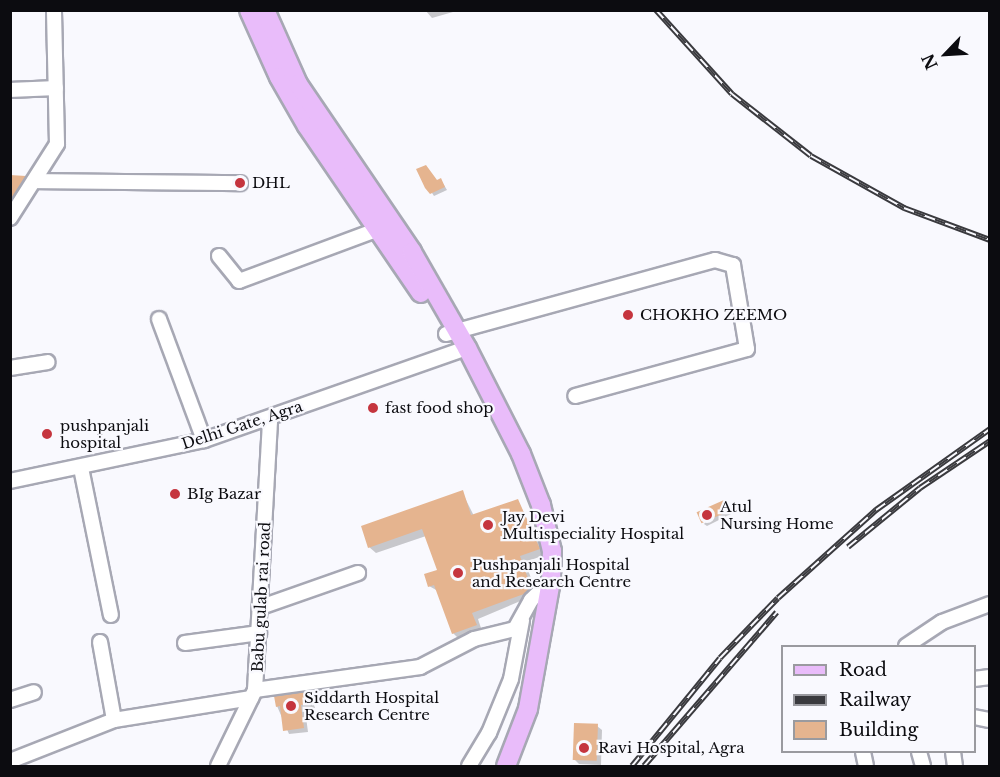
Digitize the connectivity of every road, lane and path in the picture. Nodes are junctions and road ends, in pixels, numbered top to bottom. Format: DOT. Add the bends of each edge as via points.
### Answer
graph roads {
  1 [pos="54,10"];
  2 [pos="258,13"];
  3 [pos="56,88"];
  4 [pos="10,90"];
  5 [pos="34,180"];
  6 [pos="240,183"];
  7 [pos="10,218"];
  8 [pos="385,227"];
  9 [pos="219,256"];
  10 [pos="159,319"];
  11 [pos="451,332"];
  12 [pos="466,354"];
  13 [pos="48,362"];
  14 [pos="10,368"];
  15 [pos="575,396"];
  16 [pos="270,418"];
  17 [pos="204,440"];
  18 [pos="81,468"];
  19 [pos="10,482"];
  20 [pos="358,573"];
  21 [pos="551,581"];
  22 [pos="990,604"];
  23 [pos="261,607"];
  24 [pos="111,615"];
  25 [pos="523,618"];
  26 [pos="260,633"];
  27 [pos="100,642"];
  28 [pos="185,643"];
  29 [pos="909,645"];
  30 [pos="34,692"];
  31 [pos="253,694"];
  32 [pos="10,700"];
  33 [pos="114,720"];
  34 [pos="10,761"];
  35 [pos="218,766"];
  36 [pos="469,766"];
  37 [pos="506,766"];
  1 -- 3 [label="street"];
  2 -- 8 [label="main road" via="279,78"];
  3 -- 4 [label="street"];
  3 -- 5 [label="street" via="57,144"];
  5 -- 6 [label="street"];
  5 -- 7 [label="street"];
  8 -- 9 [label="street" via="239,281"];
  8 -- 11 [label="main road"];
  10 -- 17 [label="street"];
  11 -- 12 [label="main road"];
  11 -- 15 [label="street" via="715,260 733,265 747,349"];
  12 -- 16 [label="street, Delhi Gate, Agra"];
  12 -- 21 [label="main road" via="521,454 541,505 552,551"];
  13 -- 14 [label="street"];
  16 -- 17 [label="street, Delhi Gate, Agra"];
  16 -- 23 [label="street, Babu gulab rai road"];
  17 -- 18 [label="street, Delhi Gate, Agra"];
  18 -- 19 [label="street, Delhi Gate, Agra"];
  18 -- 24 [label="street"];
  20 -- 23 [label="street"];
  21 -- 25 [label="street" via="531,600"];
  21 -- 37 [label="main road" via="528,709"];
  22 -- 29 [label="street" via="942,622"];
  23 -- 26 [label="street, Babu gulab rai road"];
  25 -- 31 [label="street" via="508,633 474,639 413,669"];
  25 -- 36 [label="street" via="511,679 489,733"];
  26 -- 28 [label="street"];
  26 -- 31 [label="street, Babu gulab rai road"];
  27 -- 33 [label="street"];
  30 -- 32 [label="street"];
  31 -- 33 [label="street"];
  31 -- 35 [label="street, Babu gulab rai road"];
  33 -- 34 [label="street"];
}
